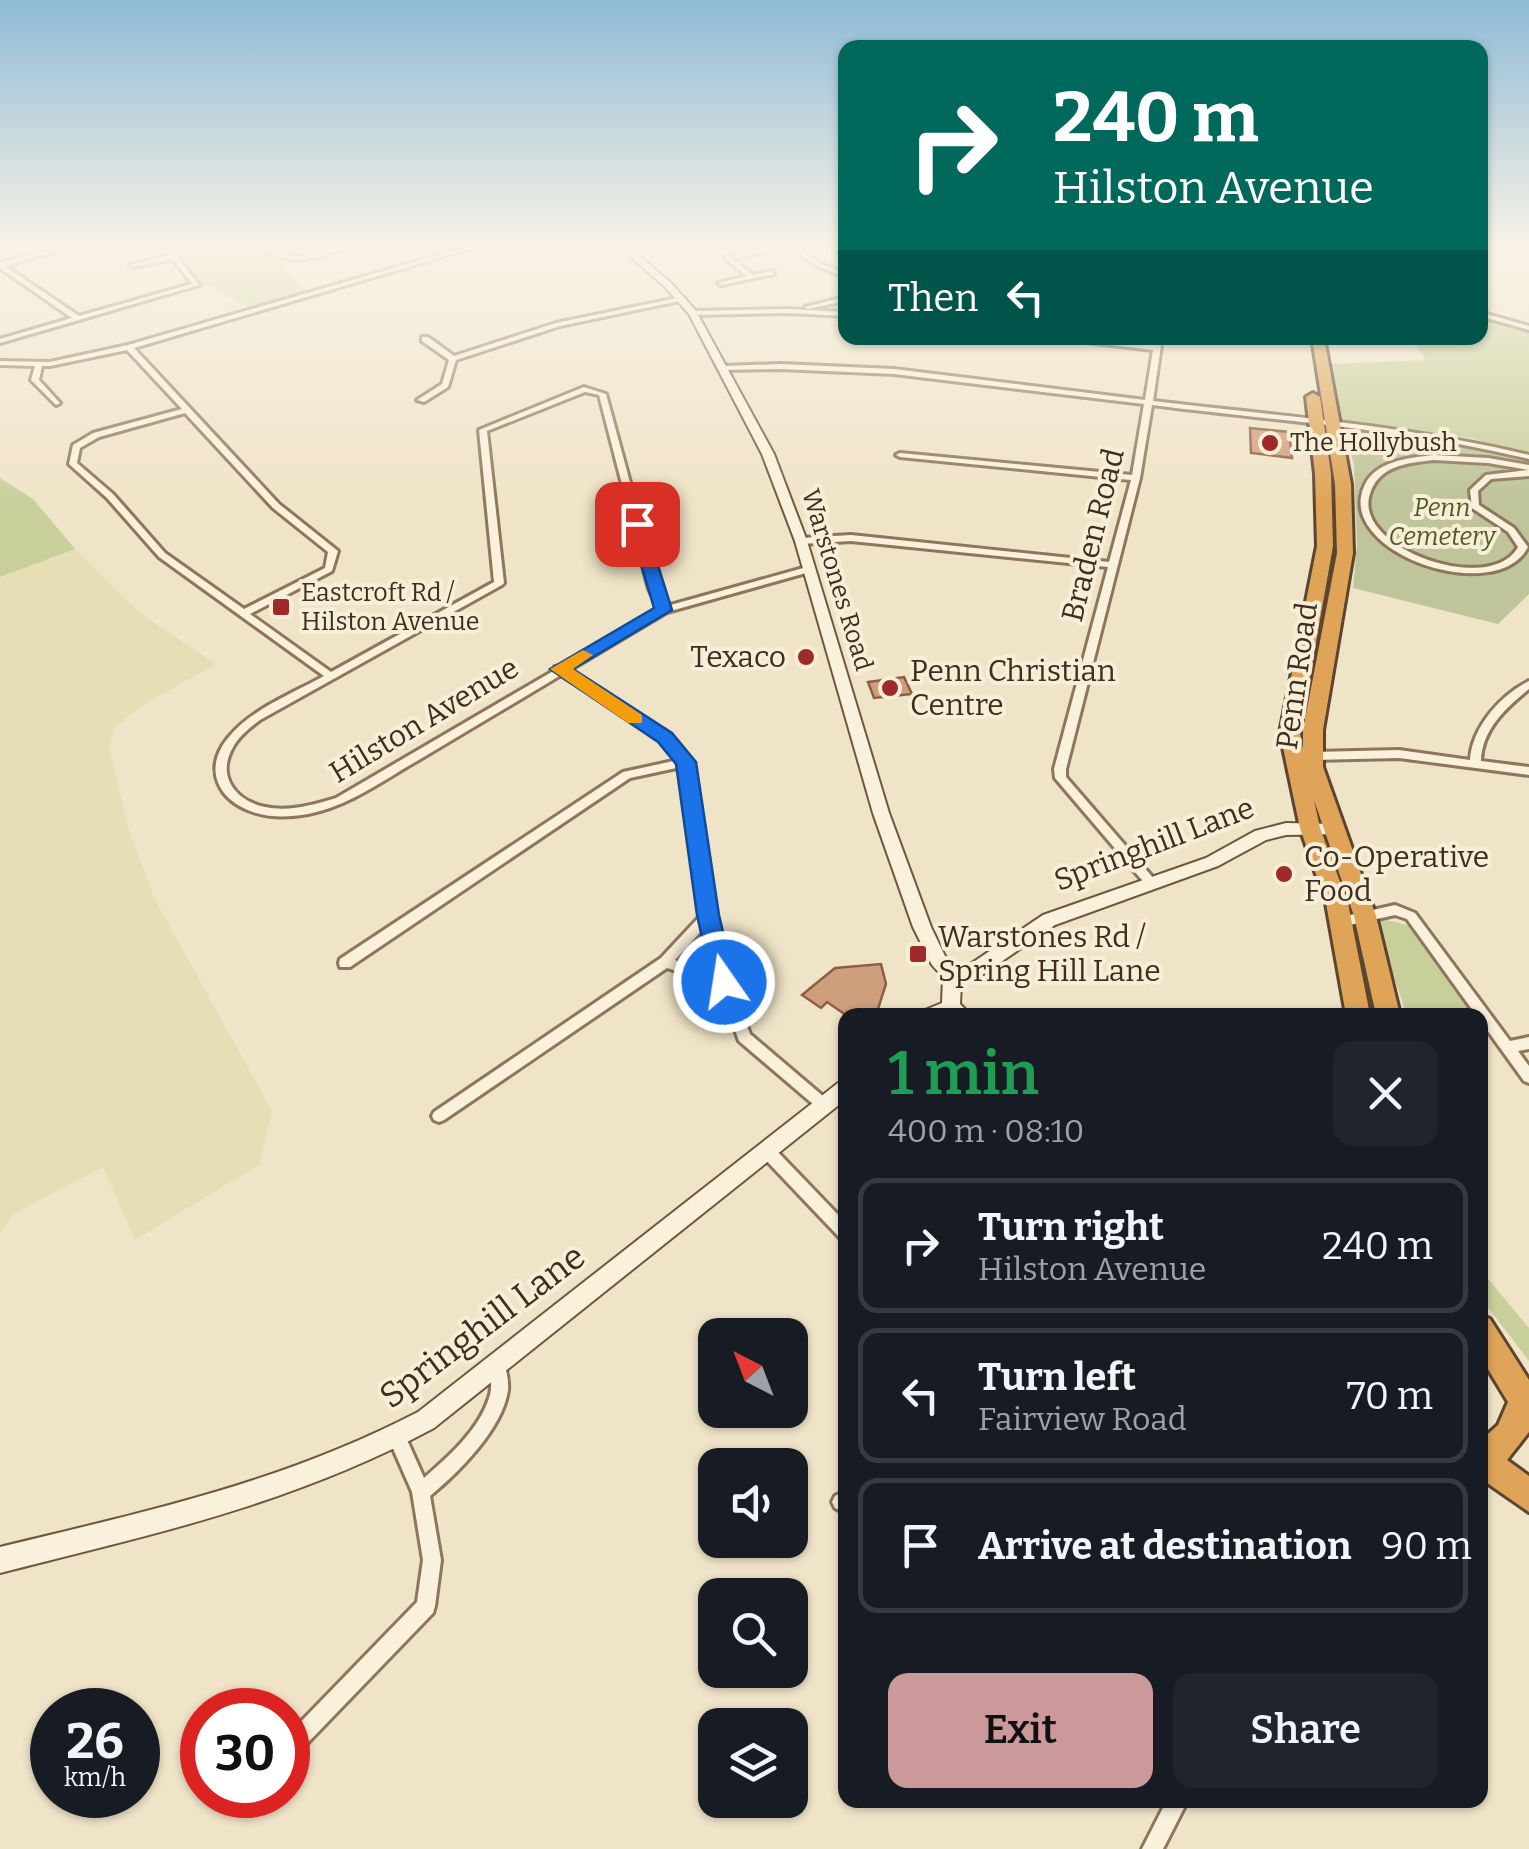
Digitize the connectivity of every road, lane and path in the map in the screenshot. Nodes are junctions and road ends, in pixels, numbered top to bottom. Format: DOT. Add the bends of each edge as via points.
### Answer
graph roads {
  1 [pos="38,330"];
  2 [pos="186,330"];
  3 [pos="539,330"];
  4 [pos="702,330"];
  5 [pos="425,338"];
  6 [pos="0,341"];
  7 [pos="1131,345"];
  8 [pos="1158,345"];
  9 [pos="1306,345"];
  10 [pos="1318,345"];
  11 [pos="129,347"];
  12 [pos="1157,348"];
  13 [pos="453,359"];
  14 [pos="0,363"];
  15 [pos="39,365"];
  16 [pos="724,368"];
  17 [pos="421,400"];
  18 [pos="56,402"];
  19 [pos="1148,403"];
  20 [pos="186,410"];
  21 [pos="1324,425"];
  22 [pos="900,456"];
  23 [pos="1529,457"];
  24 [pos="1529,470"];
  25 [pos="1136,478"];
  26 [pos="802,541"];
  27 [pos="1112,566"];
  28 [pos="810,569"];
  29 [pos="664,610"];
  30 [pos="244,613"];
  31 [pos="560,669"];
  32 [pos="330,676"];
  33 [pos="1529,684"];
  34 [pos="1313,756"];
  35 [pos="686,762"];
  36 [pos="1475,764"];
  37 [pos="1529,771"];
  38 [pos="1310,828"];
  39 [pos="1336,830"];
  40 [pos="1151,883"];
  41 [pos="708,915"];
  42 [pos="1365,916"];
  43 [pos="1341,922"];
  44 [pos="666,962"];
  45 [pos="345,963"];
  46 [pos="952,975"];
  47 [pos="724,982"];
  48 [pos="948,1008"];
  49 [pos="1357,1008"];
  50 [pos="1386,1008"];
  51 [pos="1480,1008"];
  52 [pos="1488,1019"];
  53 [pos="1529,1043"];
  54 [pos="1509,1047"];
  55 [pos="1529,1077"];
  56 [pos="838,1096"];
  57 [pos="825,1106"];
  58 [pos="439,1116"];
  59 [pos="768,1152"];
  60 [pos="838,1226"];
  61 [pos="1488,1342"];
  62 [pos="497,1365"];
  63 [pos="1526,1405"];
  64 [pos="397,1437"];
  65 [pos="1488,1454"];
  66 [pos="1488,1465"];
  67 [pos="421,1492"];
  68 [pos="1529,1496"];
  69 [pos="0,1560"];
  70 [pos="310,1727"];
  71 [pos="1174,1808"];
  72 [pos="1152,1849"];
  1 -- 6 [label="street"];
  2 -- 11 [label="street"];
  3 -- 13 [label="street"];
  4 -- 16 [label="street, Warstones Road"];
  5 -- 13 [label="street"];
  7 -- 12 [label="street"];
  8 -- 12 [label="street, Braden Road"];
  9 -- 21 [label="highway, Penn Road"];
  10 -- 21 [label="highway, Penn Road"];
  11 -- 15 [label="street"];
  11 -- 20 [label="street"];
  12 -- 19 [label="street, Braden Road"];
  13 -- 17 [label="street" via="448,382"];
  14 -- 15 [label="street"];
  15 -- 18 [label="street" via="35,380"];
  16 -- 19 [label="street" via="930,374"];
  16 -- 26 [label="street, Warstones Road"];
  19 -- 21 [label="street"];
  19 -- 25 [label="street, Braden Road"];
  20 -- 30 [label="street" via="276,506 329,544 335,557 321,575"];
  20 -- 30 [label="street" via="96,435 71,459 162,554"];
  21 -- 23 [label="street" via="1468,440"];
  21 -- 34 [label="highway, Penn Road" via="1343,484 1345,553"];
  21 -- 38 [label="highway, Penn Road" via="1326,546 1290,733"];
  22 -- 25 [label="street"];
  24 -- 24 [label="street" via="1464,457 1414,459 1372,480 1364,510 1388,540 1420,560 1467,572 1493,569 1514,560 1523,547 1512,530 1475,506 1474,490 1489,477"];
  25 -- 27 [label="street, Braden Road"];
  26 -- 27 [label="street" via="851,538"];
  26 -- 28 [label="street, Warstones Road"];
  27 -- 40 [label="street, Braden Road" via="1060,769"];
  28 -- 29 [label="street, Hilston Avenue"];
  28 -- 46 [label="street, Warstones Road" via="881,813 922,927"];
  29 -- 31 [label="street, Hilston Avenue"];
  29 -- 32 [label="street, Hilston Avenue" via="602,394 592,389 483,430 500,580 494,587"];
  30 -- 32 [label="street"];
  31 -- 32 [label="street, Hilston Avenue" via="340,801 268,812 227,792 220,762 230,741 256,718"];
  31 -- 35 [label="street" via="665,738"];
  33 -- 36 [label="street" via="1483,731"];
  34 -- 36 [label="street" via="1398,754"];
  34 -- 39 [label="highway, Penn Road"];
  35 -- 41 [label="street"];
  35 -- 45 [label="street" via="627,775"];
  36 -- 37 [label="street"];
  38 -- 39 [label="street, Springhill Lane"];
  38 -- 40 [label="street, Springhill Lane" via="1262,835"];
  38 -- 43 [label="highway, Penn Road"];
  39 -- 42 [label="highway, Penn Road"];
  40 -- 46 [label="street, Springhill Lane" via="1049,920 970,974"];
  41 -- 44 [label="street"];
  41 -- 47 [label="street"];
  42 -- 43 [label="street"];
  42 -- 50 [label="highway, Penn Road"];
  42 -- 51 [label="street" via="1396,910 1411,916"];
  43 -- 49 [label="highway, Penn Road"];
  44 -- 47 [label="street"];
  44 -- 58 [label="street"];
  46 -- 48 [label="street"];
  47 -- 57 [label="street" via="744,1036"];
  52 -- 54 [label="street"];
  53 -- 54 [label="street"];
  54 -- 55 [label="street"];
  56 -- 57 [label="street, Springhill Lane"];
  57 -- 59 [label="street, Springhill Lane"];
  59 -- 60 [label="street"];
  59 -- 62 [label="street, Springhill Lane"];
  61 -- 63 [label="highway"];
  62 -- 64 [label="street, Springhill Lane"];
  62 -- 67 [label="street" via="500,1392 482,1426 444,1475"];
  63 -- 65 [label="highway" via="1508,1440"];
  64 -- 67 [label="street"];
  64 -- 69 [label="street, Springhill Lane" via="268,1492"];
  66 -- 68 [label="highway"];
  67 -- 70 [label="street" via="432,1560 426,1606"];
  71 -- 72 [label="street"];
}
